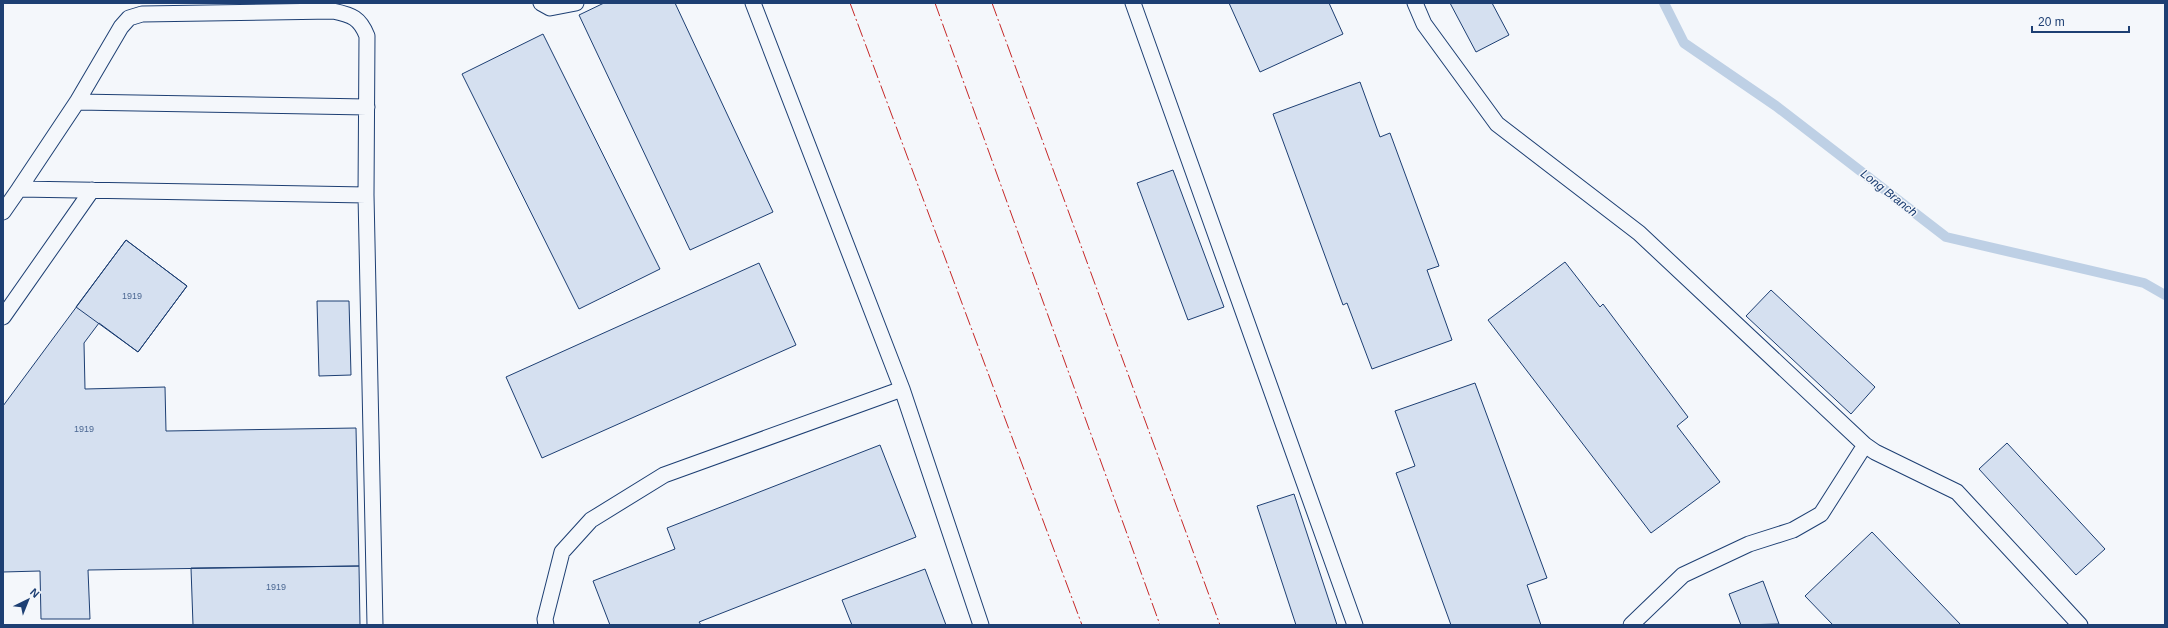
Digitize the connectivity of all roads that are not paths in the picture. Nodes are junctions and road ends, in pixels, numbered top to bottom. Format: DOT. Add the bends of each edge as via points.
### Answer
graph roads {
  1 [pos="541,3"];
  2 [pos="576,3"];
  3 [pos="753,3"];
  4 [pos="1133,3"];
  5 [pos="1415,3"];
  6 [pos="77,102"];
  7 [pos="367,107"];
  8 [pos="19,189"];
  9 [pos="92,190"];
  10 [pos="366,195"];
  11 [pos="3,212"];
  12 [pos="3,317"];
  13 [pos="902,389"];
  14 [pos="1865,445"];
  15 [pos="375,625"];
  16 [pos="546,625"];
  17 [pos="981,625"];
  18 [pos="1355,625"];
  19 [pos="1631,625"];
  20 [pos="2080,625"];
  1 -- 2 [label="lane" via="550,8"];
  3 -- 13 [label="lane"];
  4 -- 18 [label="lane"];
  5 -- 14 [label="lane" via="1424,24 1497,124 1639,233"];
  6 -- 7 [label="lane"];
  6 -- 7 [label="lane" via="121,27 129,18 142,14 333,11 348,14 362,24 367,36"];
  6 -- 8 [label="lane"];
  7 -- 10 [label="lane"];
  8 -- 9 [label="lane"];
  8 -- 11 [label="lane"];
  9 -- 10 [label="lane"];
  9 -- 12 [label="lane"];
  10 -- 15 [label="lane"];
  13 -- 16 [label="lane" via="664,475 591,520 562,552 545,619"];
  13 -- 17 [label="lane"];
  14 -- 19 [label="lane" via="1821,514 1793,530 1749,544 1683,575"];
  14 -- 20 [label="lane" via="1957,492"];
}
